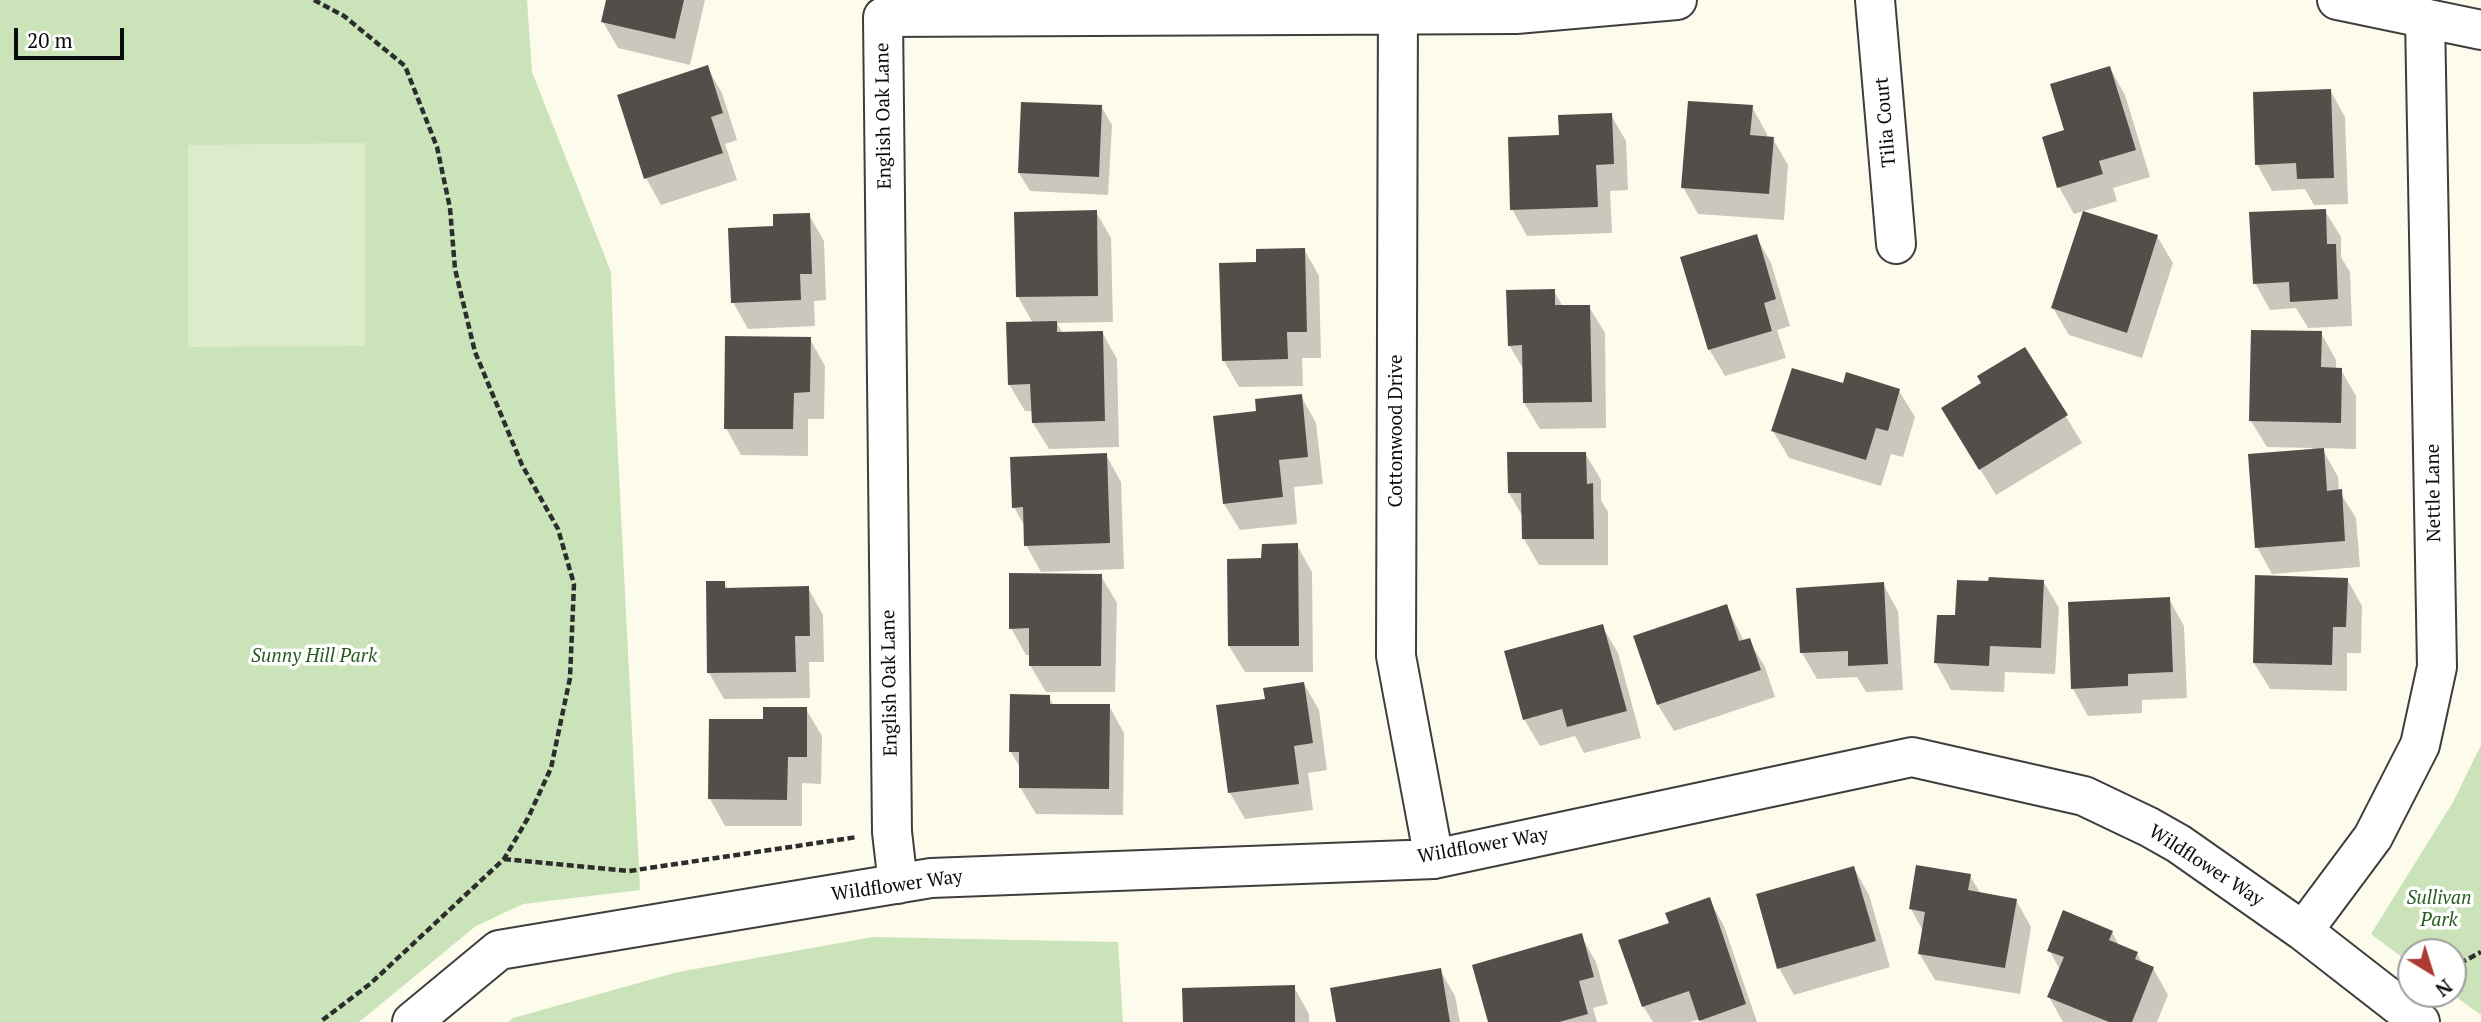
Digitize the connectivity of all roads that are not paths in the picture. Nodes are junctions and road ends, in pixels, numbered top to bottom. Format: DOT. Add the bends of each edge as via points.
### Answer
graph roads {
  1 [pos="1677,0"];
  2 [pos="1875,0"];
  3 [pos="2337,0"];
  4 [pos="1398,7"];
  5 [pos="2425,18"];
  6 [pos="2481,30"];
  7 [pos="1896,244"];
  8 [pos="1434,859"];
  9 [pos="898,884"];
  10 [pos="2303,931"];
  11 [pos="412,1022"];
  12 [pos="2420,1022"];
  1 -- 4 [label="street, English Oak Lane" via="1517,14"];
  2 -- 7 [label="street, Tilia Court"];
  3 -- 5 [label="street"];
  4 -- 8 [label="street, Cottonwood Drive" via="1396,656"];
  4 -- 9 [label="street, English Oak Lane" via="883,17 892,832"];
  5 -- 6 [label="street"];
  5 -- 10 [label="street, Nettle Lane" via="2437,667 2420,745 2373,837"];
  8 -- 9 [label="street, Wildflower Way" via="931,878"];
  8 -- 10 [label="street, Wildflower Way" via="1912,757 2084,796 2179,844"];
  9 -- 11 [label="street, Wildflower Way" via="499,950"];
  10 -- 12 [label="street, Wildflower Way"];
}
